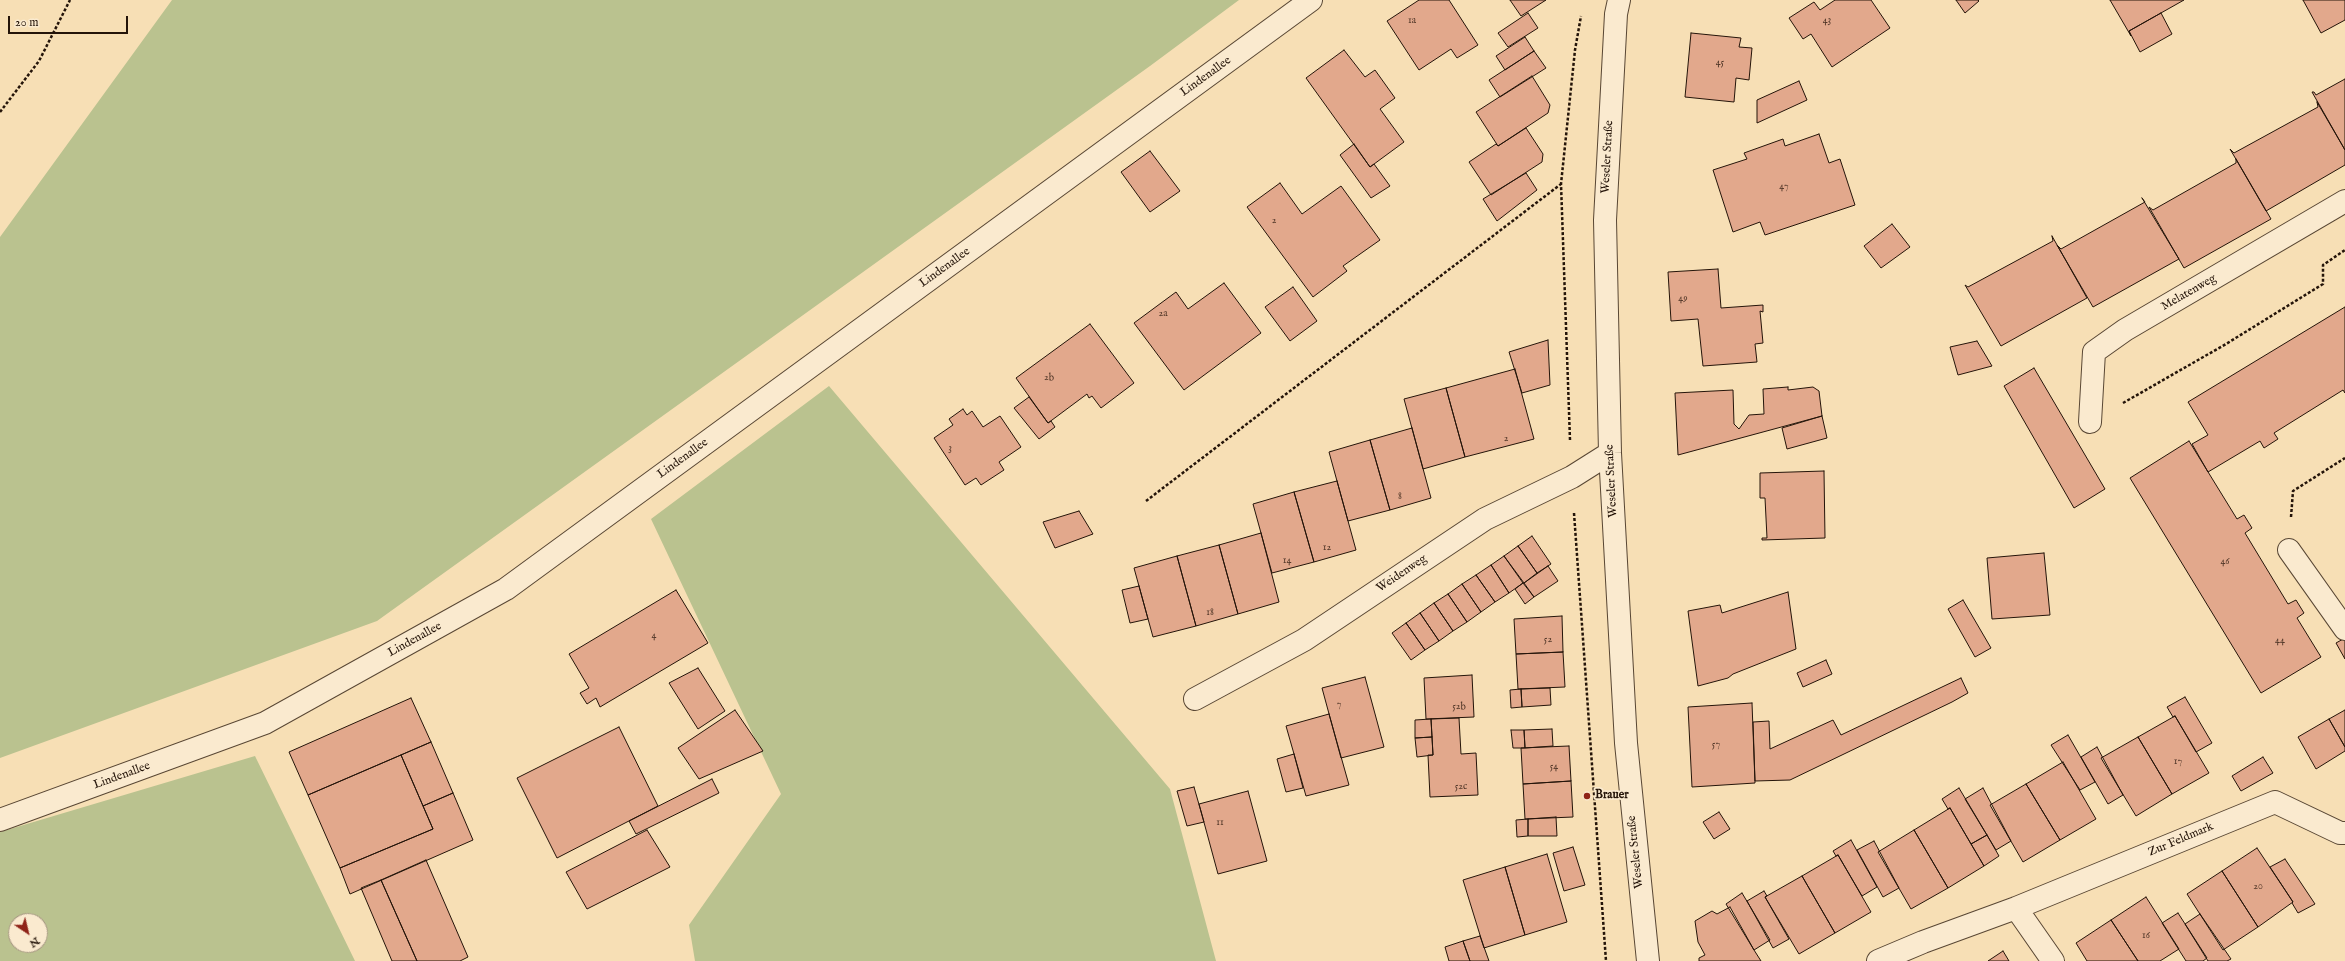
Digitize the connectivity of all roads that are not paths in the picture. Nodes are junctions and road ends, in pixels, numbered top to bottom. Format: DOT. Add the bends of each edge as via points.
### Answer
graph roads {
  1 [pos="1311,0"];
  2 [pos="1619,0"];
  3 [pos="2345,201"];
  4 [pos="2090,422"];
  5 [pos="1610,453"];
  6 [pos="2289,550"];
  7 [pos="2345,629"];
  8 [pos="1195,699"];
  9 [pos="0,820"];
  10 [pos="2345,833"];
  11 [pos="2016,908"];
  12 [pos="1644,959"];
  13 [pos="1878,961"];
  14 [pos="2053,961"];
  1 -- 9 [label="street, Lindenallee" via="506,589 265,723"];
  2 -- 5 [label="street, Weseler Straße" via="1616,14 1605,220"];
  3 -- 4 [label="street, Melatenweg" via="2125,330 2094,352"];
  5 -- 8 [label="street, Weidenweg" via="1572,477 1485,519 1304,640"];
  5 -- 12 [label="street, Weseler Straße" via="1626,743"];
  6 -- 7 [label="street"];
  10 -- 11 [label="street, Zur Feldmark" via="2340,833 2275,802"];
  11 -- 13 [label="street, Zur Feldmark"];
  11 -- 14 [label="street"];
}
